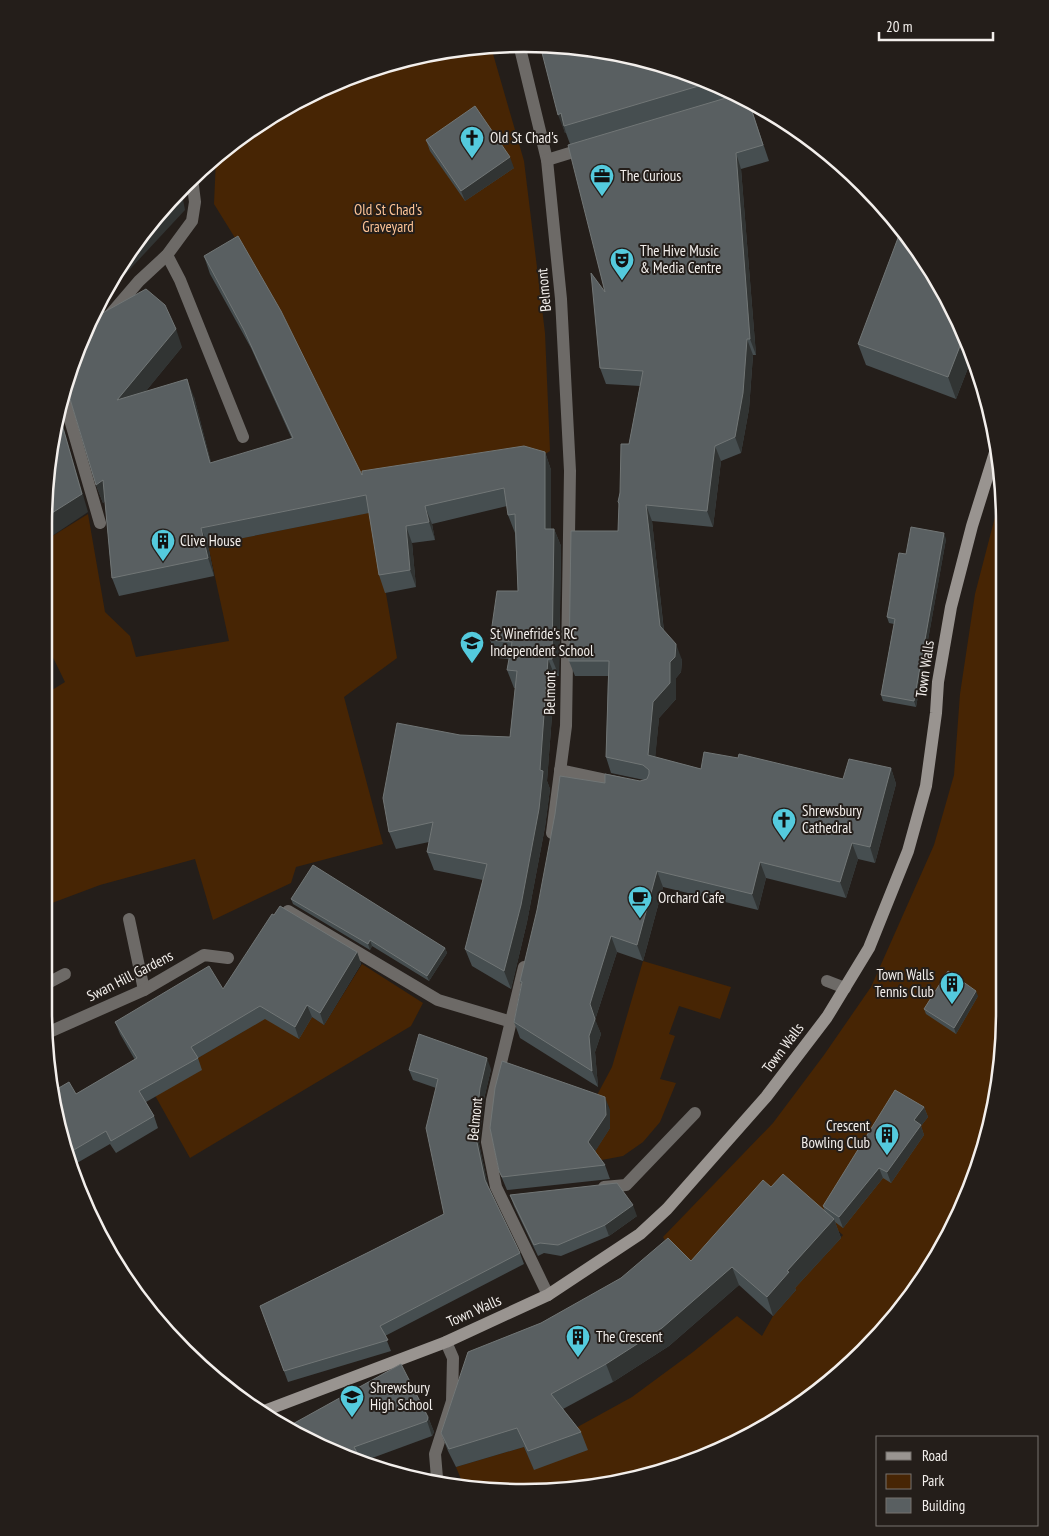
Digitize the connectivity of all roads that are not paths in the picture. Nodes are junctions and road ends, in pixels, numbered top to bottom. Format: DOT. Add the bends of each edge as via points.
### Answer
graph roads {
  1 [pos="521,52"];
  2 [pos="595,146"];
  3 [pos="547,160"];
  4 [pos="193,189"];
  5 [pos="167,255"];
  6 [pos="100,326"];
  7 [pos="67,410"];
  8 [pos="243,437"];
  9 [pos="992,464"];
  10 [pos="100,522"];
  11 [pos="560,770"];
  12 [pos="630,785"];
  13 [pos="550,847"];
  14 [pos="288,911"];
  15 [pos="129,918"];
  16 [pos="528,950"];
  17 [pos="228,958"];
  18 [pos="65,974"];
  19 [pos="53,980"];
  20 [pos="827,981"];
  21 [pos="845,988"];
  22 [pos="144,990"];
  23 [pos="512,1022"];
  24 [pos="54,1030"];
  25 [pos="694,1113"];
  26 [pos="589,1189"];
  27 [pos="516,1197"];
  28 [pos="502,1199"];
  29 [pos="548,1296"];
  30 [pos="446,1342"];
  31 [pos="270,1409"];
  32 [pos="436,1475"];
  1 -- 3 [label="street, Belmont"];
  2 -- 3 [label="street"];
  3 -- 11 [label="street, Belmont" via="561,299 570,471 566,726"];
  4 -- 5 [label="street" via="192,220"];
  5 -- 6 [label="street" via="139,281"];
  5 -- 8 [label="street"];
  7 -- 10 [label="street"];
  9 -- 21 [label="street, Town Walls" via="951,607 938,682 926,786 908,851 869,948"];
  11 -- 12 [label="street"];
  11 -- 13 [label="street, Belmont"];
  14 -- 23 [label="street" via="438,1000"];
  15 -- 22 [label="street"];
  16 -- 23 [label="street, Belmont"];
  17 -- 22 [label="street, Swan Hill Gardens" via="204,955"];
  18 -- 19 [label="street"];
  20 -- 21 [label="street"];
  21 -- 29 [label="street, Town Walls" via="766,1097 666,1209 640,1234"];
  22 -- 24 [label="street, Swan Hill Gardens"];
  23 -- 28 [label="street, Belmont" via="492,1100 487,1142 496,1187"];
  25 -- 26 [label="street" via="626,1185"];
  27 -- 28 [label="street"];
  28 -- 29 [label="street, Belmont"];
  29 -- 30 [label="street, Town Walls"];
  30 -- 31 [label="street, Town Walls"];
  30 -- 32 [label="street" via="453,1358 452,1401 435,1454"];
}
